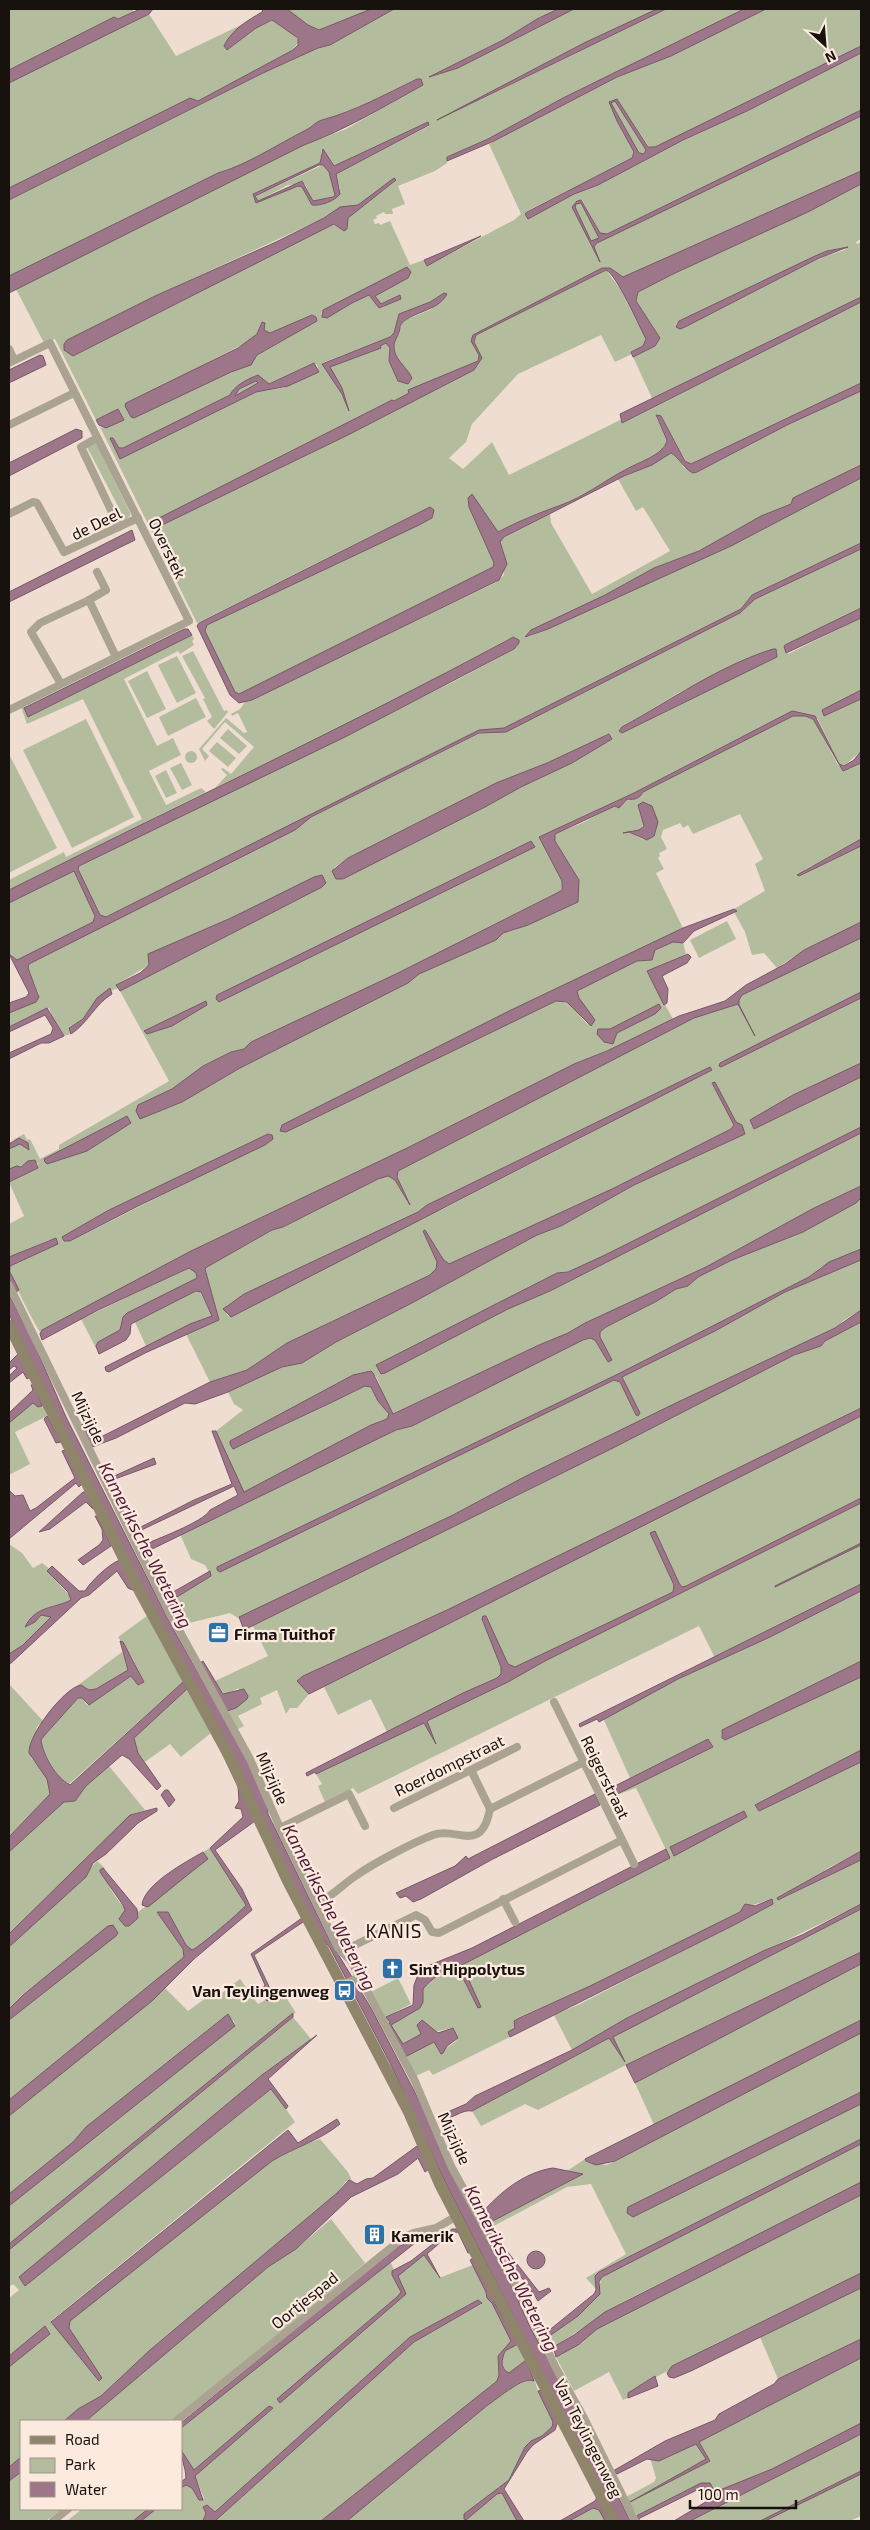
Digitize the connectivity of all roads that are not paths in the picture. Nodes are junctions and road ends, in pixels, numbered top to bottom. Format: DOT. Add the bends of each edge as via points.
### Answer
graph roads {
  1 [pos="9,349"];
  2 [pos="12,362"];
  3 [pos="74,393"];
  4 [pos="9,425"];
  5 [pos="97,438"];
  6 [pos="9,514"];
  7 [pos="138,518"];
  8 [pos="119,527"];
  9 [pos="97,572"];
  10 [pos="89,600"];
  11 [pos="116,657"];
  12 [pos="61,684"];
  13 [pos="9,710"];
  14 [pos="9,1285"];
  15 [pos="9,1325"];
  16 [pos="554,1702"];
  17 [pos="517,1747"];
  18 [pos="584,1762"];
  19 [pos="471,1770"];
  20 [pos="394,1808"];
  21 [pos="490,1809"];
  22 [pos="365,1826"];
  23 [pos="280,1828"];
  24 [pos="622,1840"];
  25 [pos="634,1864"];
  26 [pos="503,1899"];
  27 [pos="317,1904"];
  28 [pos="515,1922"];
  29 [pos="341,1952"];
  30 [pos="357,1978"];
  31 [pos="343,1985"];
  32 [pos="457,2216"];
  33 [pos="177,2420"];
  34 [pos="67,2510"];
  35 [pos="53,2521"];
  36 [pos="614,2521"];
  37 [pos="635,2521"];
  1 -- 2 [label="street"];
  2 -- 3 [label="street, Overstek" via="50,343"];
  3 -- 4 [label="street"];
  3 -- 5 [label="street, Overstek"];
  5 -- 7 [label="street, Overstek"];
  5 -- 8 [label="street" via="81,447"];
  6 -- 8 [label="street, de Deel" via="37,503 64,552"];
  7 -- 8 [label="street, de Deel"];
  7 -- 11 [label="street, Overstek" via="188,621"];
  9 -- 10 [label="street" via="106,590"];
  10 -- 11 [label="street"];
  10 -- 12 [label="street" via="30,632"];
  11 -- 12 [label="street, Overstek"];
  12 -- 13 [label="street, Overstek"];
  14 -- 23 [label="street, Mijzijde" via="169,1612 250,1759"];
  15 -- 31 [label="street, Van Teylingenweg" via="140,1592 228,1754 306,1917"];
  16 -- 18 [label="street, Reigerstraat"];
  17 -- 19 [label="street, Roerdompstraat"];
  18 -- 21 [label="street"];
  18 -- 24 [label="street, Reigerstraat"];
  19 -- 20 [label="street, Roerdompstraat"];
  19 -- 21 [label="street"];
  21 -- 27 [label="street" via="477,1834 434,1834 358,1874"];
  22 -- 23 [label="street" via="348,1794"];
  23 -- 27 [label="street, Mijzijde"];
  24 -- 25 [label="street, Reigerstraat"];
  24 -- 26 [label="street"];
  26 -- 28 [label="street"];
  26 -- 29 [label="street" via="439,1933 432,1932 425,1920 416,1915"];
  27 -- 29 [label="street, Mijzijde"];
  29 -- 30 [label="street, Mijzijde" via="351,1961"];
  30 -- 31 [label="street"];
  30 -- 37 [label="street, Mijzijde" via="414,2079 451,2166 510,2274"];
  31 -- 32 [label="street, Van Teylingenweg"];
  32 -- 33 [label="street, Oortjespad" via="436,2228 403,2238"];
  32 -- 36 [label="street, Van Teylingenweg"];
  34 -- 35 [label="street"];
}
